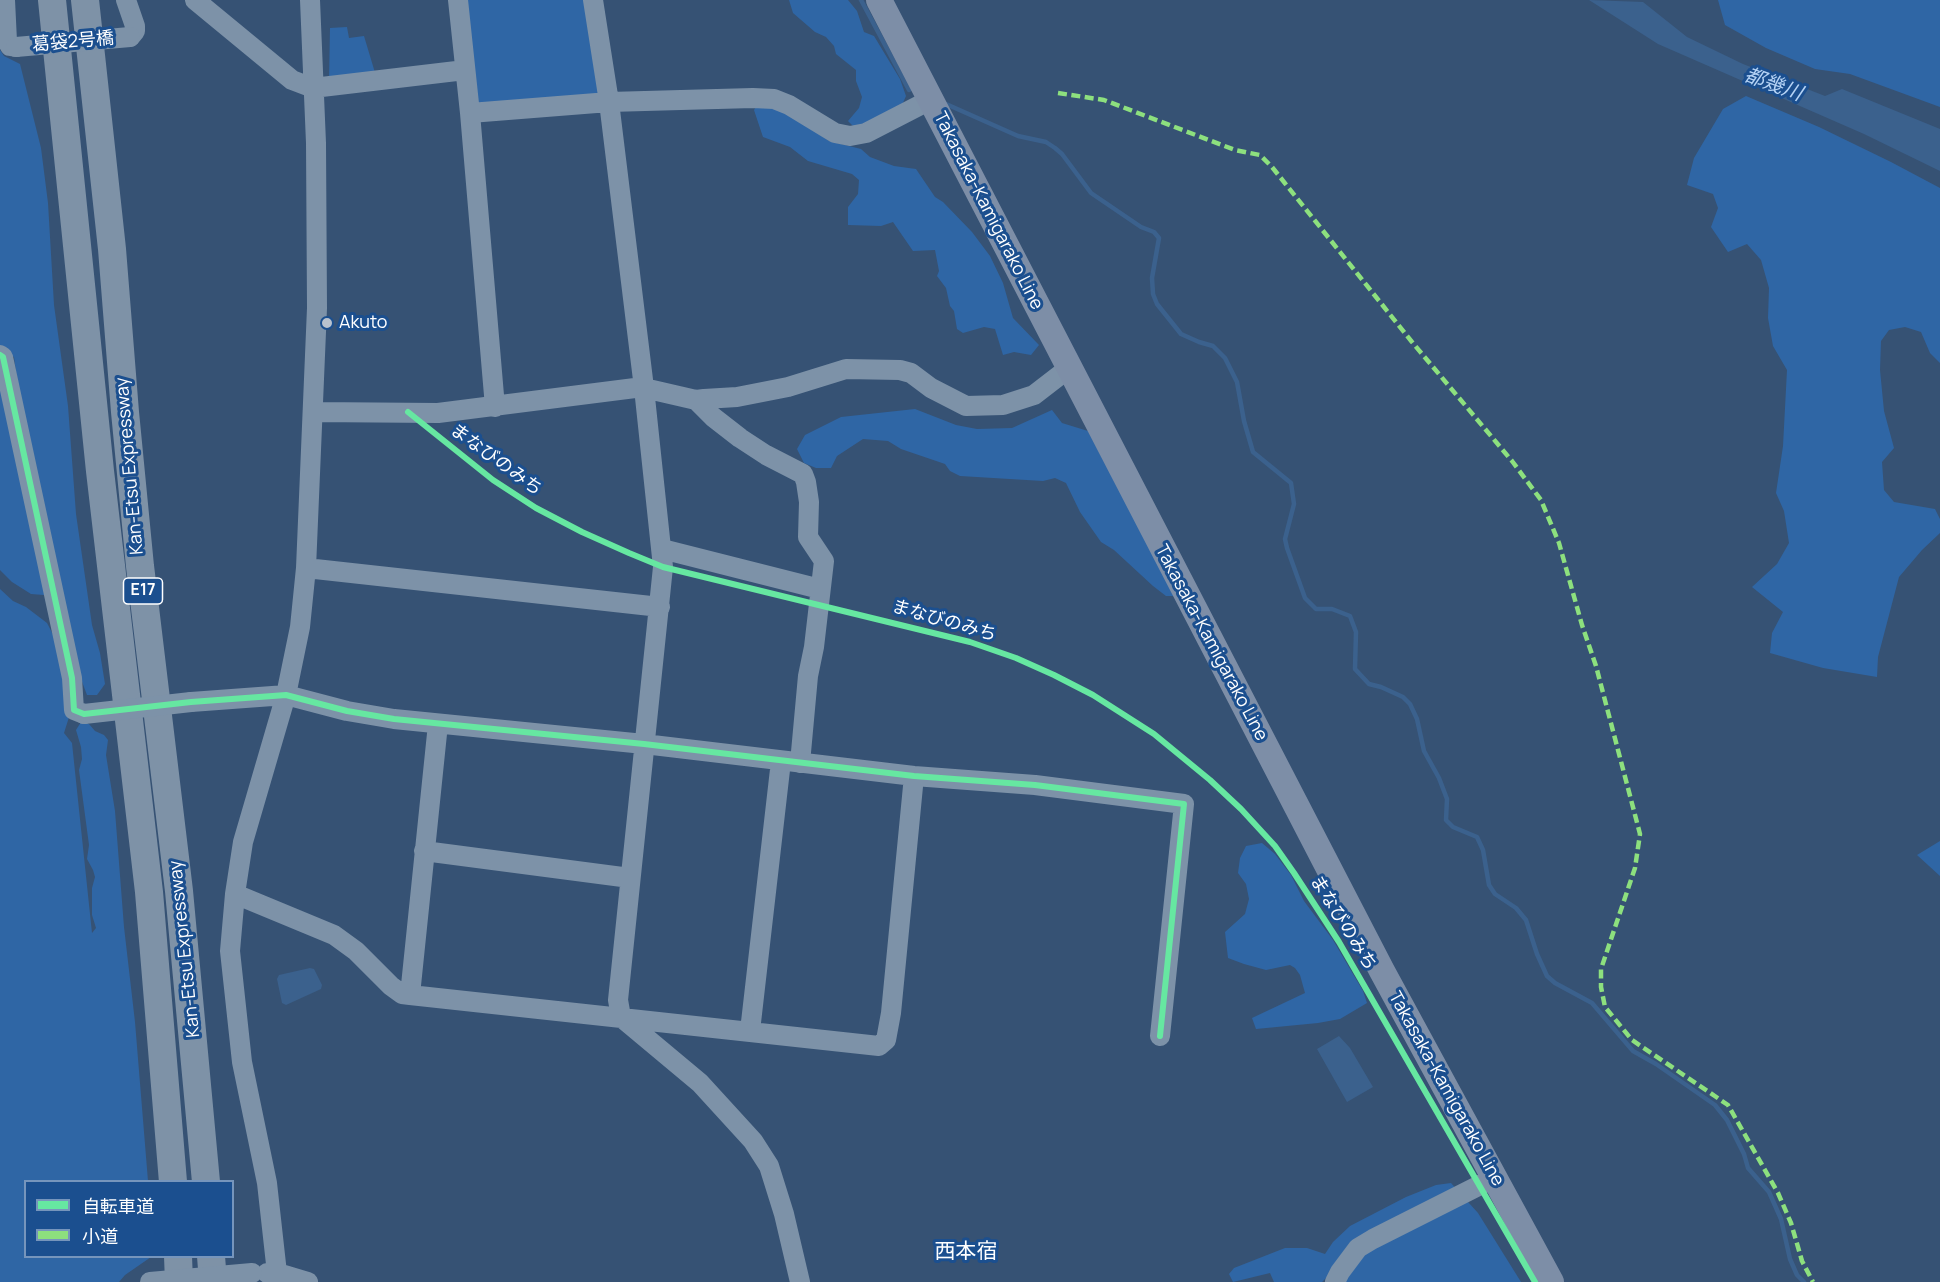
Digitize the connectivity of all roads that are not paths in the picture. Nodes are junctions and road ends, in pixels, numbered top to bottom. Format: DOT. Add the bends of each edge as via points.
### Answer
graph roads {
  1 [pos="4,0"];
  2 [pos="52,0"];
  3 [pos="85,0"];
  4 [pos="126,0"];
  5 [pos="195,0"];
  6 [pos="310,0"];
  7 [pos="458,0"];
  8 [pos="592,0"];
  9 [pos="879,0"];
  10 [pos="465,70"];
  11 [pos="313,88"];
  12 [pos="930,100"];
  13 [pos="609,102"];
  14 [pos="470,113"];
  15 [pos="0,355"];
  16 [pos="1069,368"];
  17 [pos="644,388"];
  18 [pos="696,400"];
  19 [pos="495,407"];
  20 [pos="312,412"];
  21 [pos="662,549"];
  22 [pos="306,568"];
  23 [pos="819,589"];
  24 [pos="660,607"];
  25 [pos="286,695"];
  26 [pos="438,724"];
  27 [pos="644,744"];
  28 [pos="790,762"];
  29 [pos="914,776"];
  30 [pos="424,851"];
  31 [pos="630,878"];
  32 [pos="235,894"];
  33 [pos="410,995"];
  34 [pos="621,1017"];
  35 [pos="750,1031"];
  36 [pos="1160,1036"];
  37 [pos="1494,1178"];
  38 [pos="173,1180"];
  39 [pos="206,1180"];
  40 [pos="178,1258"];
  41 [pos="211,1258"];
  42 [pos="278,1278"];
  43 [pos="149,1282"];
  44 [pos="179,1282"];
  45 [pos="213,1282"];
  46 [pos="308,1282"];
  47 [pos="800,1282"];
  48 [pos="1335,1282"];
  49 [pos="1551,1282"];
  1 -- 4 [label="street, 葛袋2号橋, bridge" via="8,41 16,48 130,37 135,26"];
  2 -- 38 [label="highway, Kan-Etsu Expressway / E17" via="100,471 149,892"];
  3 -- 39 [label="highway, Kan-Etsu Expressway / E17"];
  5 -- 11 [label="street" via="292,80"];
  6 -- 11 [label="street"];
  7 -- 10 [label="street"];
  8 -- 13 [label="street"];
  9 -- 12 [label="main road, Takasaka-Kamigarako Line"];
  10 -- 11 [label="street"];
  10 -- 14 [label="street"];
  11 -- 20 [label="street" via="317,308"];
  12 -- 13 [label="street" via="866,133 850,136 835,133 774,99"];
  12 -- 16 [label="main road, Takasaka-Kamigarako Line"];
  13 -- 14 [label="street"];
  13 -- 17 [label="street"];
  14 -- 19 [label="street"];
  15 -- 25 [label="street, bridge" via="68,656 74,710 84,714"];
  16 -- 18 [label="street" via="1034,395 1003,405 966,406 911,373 878,369 846,369 788,387"];
  16 -- 37 [label="main road, Takasaka-Kamigarako Line" via="1382,971"];
  17 -- 18 [label="street"];
  17 -- 19 [label="street"];
  17 -- 21 [label="street"];
  18 -- 23 [label="street" via="740,438 803,474 809,502 808,537 824,561"];
  19 -- 20 [label="street" via="438,413"];
  20 -- 22 [label="street"];
  21 -- 23 [label="street"];
  21 -- 24 [label="street"];
  22 -- 24 [label="street"];
  22 -- 25 [label="street" via="300,627"];
  23 -- 28 [label="street" via="808,676"];
  24 -- 27 [label="street"];
  25 -- 26 [label="street" via="347,711"];
  25 -- 32 [label="street" via="243,842"];
  26 -- 27 [label="street"];
  26 -- 30 [label="street"];
  27 -- 28 [label="street"];
  27 -- 31 [label="street"];
  28 -- 29 [label="street"];
  28 -- 35 [label="street"];
  29 -- 35 [label="street" via="886,1040 879,1046"];
  29 -- 36 [label="street" via="1035,785 1184,804"];
  30 -- 31 [label="street"];
  30 -- 33 [label="street"];
  31 -- 34 [label="street" via="618,1000"];
  32 -- 33 [label="street" via="334,935 391,986"];
  32 -- 42 [label="street" via="230,951 235,1004 242,1062 267,1183"];
  33 -- 34 [label="street"];
  34 -- 35 [label="street"];
  34 -- 47 [label="street" via="700,1083 753,1141 769,1166"];
  37 -- 48 [label="street" via="1358,1248"];
  37 -- 49 [label="main road, Takasaka-Kamigarako Line"];
  40 -- 44 [label="highway"];
  41 -- 45 [label="highway"];
  42 -- 43 [label="street, bridge" via="252,1273"];
  42 -- 46 [label="street"];
}
